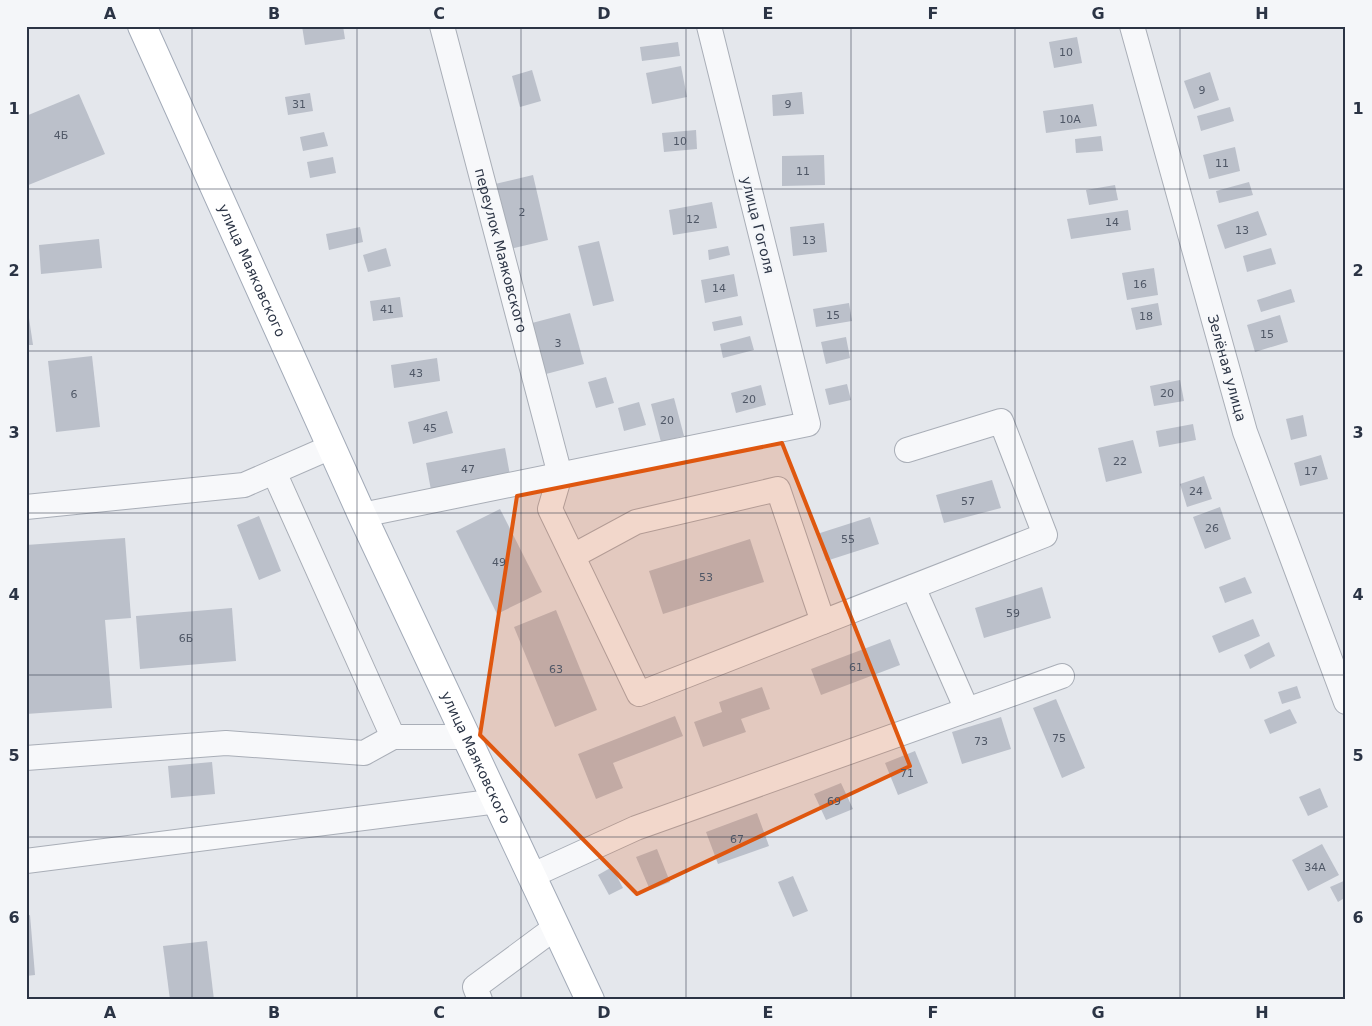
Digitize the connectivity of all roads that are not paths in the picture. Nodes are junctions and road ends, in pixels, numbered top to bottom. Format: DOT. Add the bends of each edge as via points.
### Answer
graph roads {
  1 [pos="142,26"];
  2 [pos="442,26"];
  3 [pos="709,26"];
  4 [pos="1132,26"];
  5 [pos="331,447"];
  6 [pos="907,450"];
  7 [pos="274,472"];
  8 [pos="560,474"];
  9 [pos="26,507"];
  10 [pos="362,515"];
  11 [pos="573,556"];
  12 [pos="913,587"];
  13 [pos="823,622"];
  14 [pos="1062,676"];
  15 [pos="1346,702"];
  16 [pos="967,710"];
  17 [pos="393,737"];
  18 [pos="467,737"];
  19 [pos="26,758"];
  20 [pos="498,802"];
  21 [pos="26,861"];
  22 [pos="532,875"];
  23 [pos="556,927"];
  24 [pos="480,1000"];
  25 [pos="590,1000"];
  1 -- 5 [label="main road, улица Маяковского"];
  2 -- 8 [label="street, переулок Маяковского"];
  3 -- 8 [label="street, улица Гоголя" via="808,424"];
  4 -- 15 [label="street, Зелёная улица" via="1245,432"];
  5 -- 7 [label="street"];
  5 -- 10 [label="main road, улица Маяковского"];
  6 -- 12 [label="street" via="1001,421 1045,535"];
  7 -- 9 [label="street" via="244,485"];
  7 -- 17 [label="street"];
  8 -- 10 [label="street"];
  8 -- 11 [label="street" via="550,510"];
  10 -- 18 [label="main road, улица Маяковского"];
  11 -- 13 [label="street" via="640,694"];
  11 -- 13 [label="street" via="636,522 778,489"];
  12 -- 13 [label="street"];
  12 -- 16 [label="street"];
  14 -- 16 [label="street"];
  16 -- 22 [label="street" via="636,828"];
  17 -- 18 [label="street"];
  17 -- 19 [label="street" via="364,753 226,743"];
  18 -- 20 [label="main road, улица Маяковского"];
  20 -- 21 [label="street"];
  20 -- 22 [label="main road, улица Маяковского"];
  22 -- 23 [label="main road, улица Маяковского"];
  23 -- 24 [label="street" via="475,987"];
  23 -- 25 [label="main road, улица Маяковского"];
}
